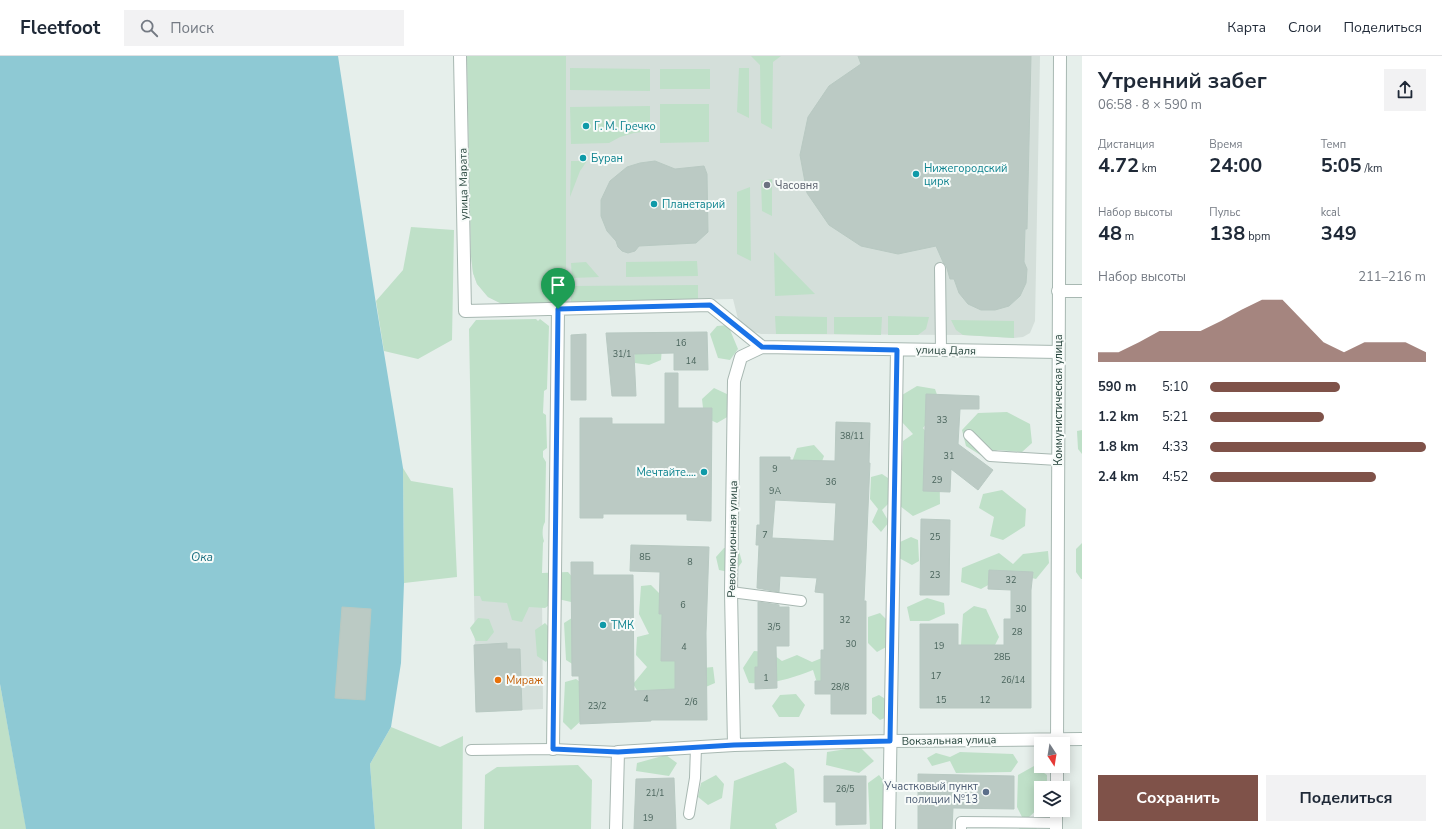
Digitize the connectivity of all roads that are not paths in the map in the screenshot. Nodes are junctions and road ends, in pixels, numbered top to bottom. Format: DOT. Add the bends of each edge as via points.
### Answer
graph roads {
  1 [pos="460,56"];
  2 [pos="1060,56"];
  3 [pos="940,268"];
  4 [pos="1058,291"];
  5 [pos="1082,291"];
  6 [pos="558,309"];
  7 [pos="762,347"];
  8 [pos="897,350"];
  9 [pos="941,350"];
  10 [pos="1058,352"];
  11 [pos="969,435"];
  12 [pos="1058,460"];
  13 [pos="731,592"];
  14 [pos="800,601"];
  15 [pos="1057,737"];
  16 [pos="1082,739"];
  17 [pos="1070,740"];
  18 [pos="890,741"];
  19 [pos="1034,742"];
  20 [pos="734,745"];
  21 [pos="696,747"];
  22 [pos="553,749"];
  23 [pos="471,750"];
  24 [pos="618,752"];
  25 [pos="689,814"];
  26 [pos="1056,826"];
  27 [pos="616,829"];
  28 [pos="888,829"];
  29 [pos="961,829"];
  1 -- 6 [label="street, улица Марата" via="466,311"];
  2 -- 4 [label="street, Коммунистическая улица"];
  3 -- 9 [label="lane"];
  4 -- 5 [label="street"];
  4 -- 10 [label="street, Коммунистическая улица"];
  6 -- 7 [label="street" via="710,305"];
  6 -- 22 [label="street"];
  7 -- 8 [label="street, улица Даля"];
  7 -- 13 [label="street, Революционная улица" via="741,357 734,381"];
  8 -- 9 [label="street, улица Даля"];
  8 -- 18 [label="street"];
  9 -- 10 [label="street, улица Даля"];
  10 -- 12 [label="street, Коммунистическая улица"];
  11 -- 12 [label="lane" via="990,456"];
  12 -- 15 [label="street, Коммунистическая улица"];
  13 -- 14 [label="lane"];
  13 -- 20 [label="street, Революционная улица"];
  16 -- 17 [label="street, Вокзальная улица"];
  18 -- 19 [label="street, Вокзальная улица"];
  18 -- 20 [label="street, Вокзальная улица"];
  18 -- 28 [label="street"];
  20 -- 21 [label="street, Вокзальная улица"];
  21 -- 24 [label="street, Вокзальная улица"];
  21 -- 25 [label="lane" via="695,778"];
  22 -- 23 [label="lane, Вокзальная улица"];
  22 -- 24 [label="lane, Вокзальная улица"];
  24 -- 27 [label="street"];
  26 -- 29 [label="lane" via="961,822"];
}
